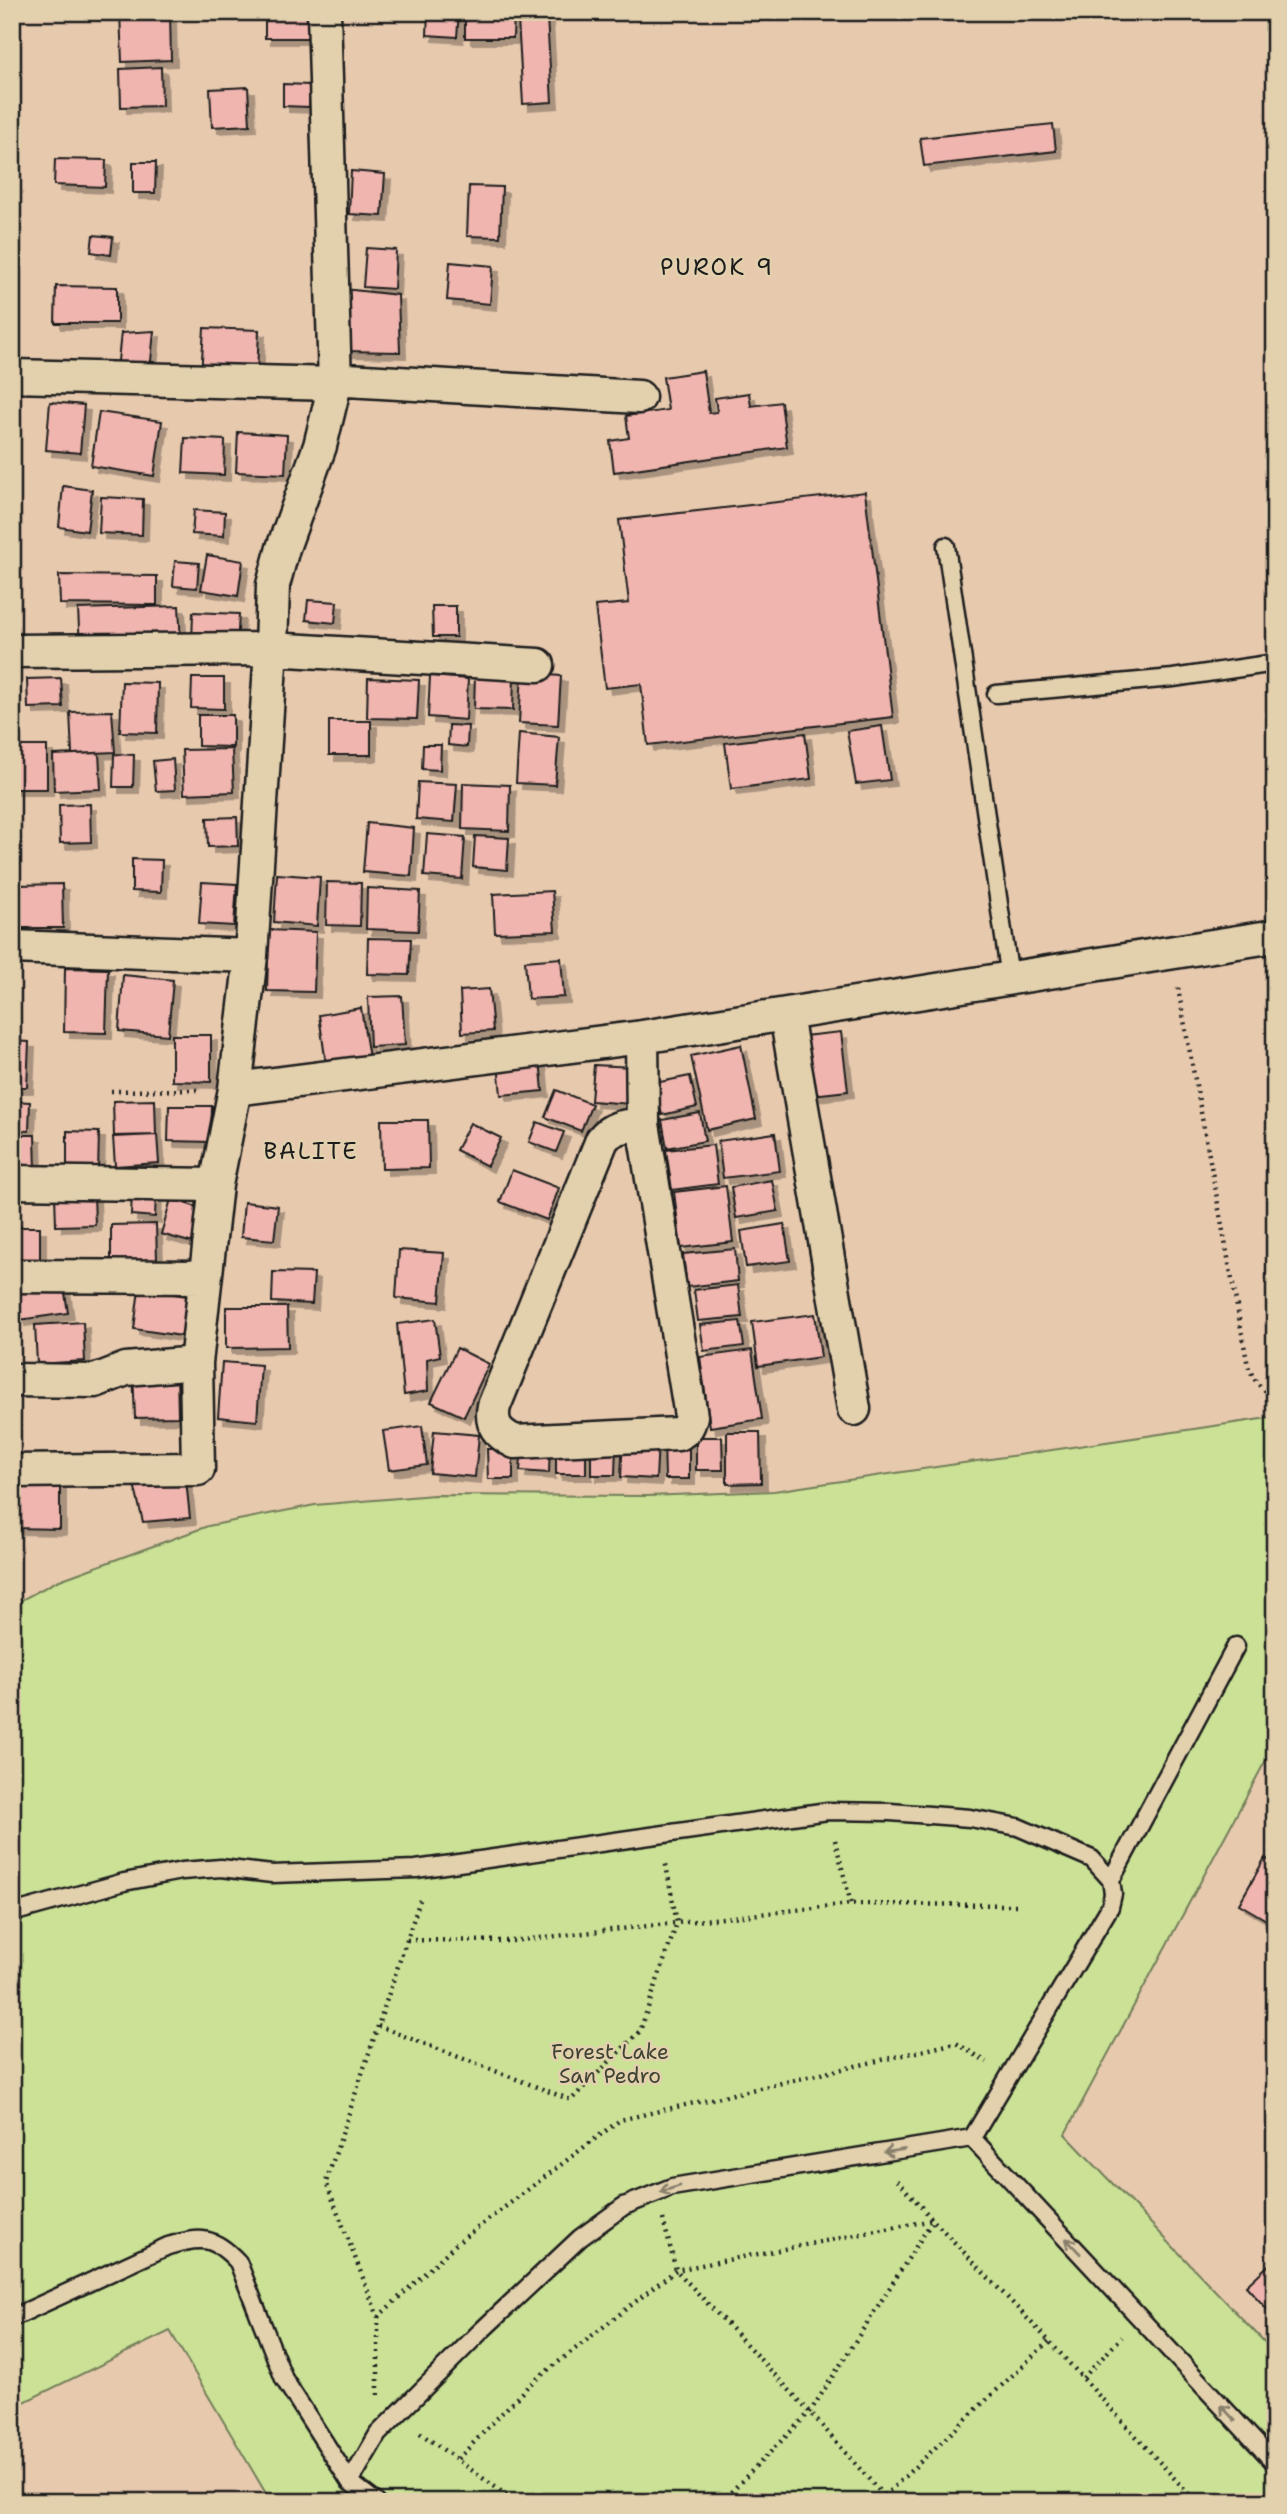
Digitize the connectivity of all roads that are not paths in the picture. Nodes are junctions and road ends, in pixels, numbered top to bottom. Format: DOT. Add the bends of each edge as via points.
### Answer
graph roads {
  1 [pos="324,12"];
  2 [pos="12,376"];
  3 [pos="335,384"];
  4 [pos="639,397"];
  5 [pos="946,546"];
  6 [pos="271,649"];
  7 [pos="12,651"];
  8 [pos="1275,663"];
  9 [pos="538,664"];
  10 [pos="996,694"];
  11 [pos="1275,936"];
  12 [pos="12,947"];
  13 [pos="251,956"];
  14 [pos="1010,978"];
  15 [pos="786,1015"];
  16 [pos="642,1037"];
  17 [pos="235,1089"];
  18 [pos="643,1124"];
  19 [pos="12,1182"];
  20 [pos="216,1185"];
  21 [pos="12,1276"];
  22 [pos="205,1278"];
  23 [pos="196,1363"];
  24 [pos="12,1380"];
  25 [pos="853,1409"];
  26 [pos="12,1471"];
  27 [pos="1236,1646"];
  28 [pos="1111,1880"];
  29 [pos="12,1913"];
  30 [pos="972,2138"];
  31 [pos="12,2318"];
  32 [pos="1275,2463"];
  33 [pos="350,2482"];
  34 [pos="376,2502"];
  1 -- 3 [label="street"];
  2 -- 3 [label="street"];
  3 -- 4 [label="street" via="347,380"];
  3 -- 6 [label="street" via="320,446 273,586"];
  5 -- 14 [label="lane"];
  6 -- 7 [label="street"];
  6 -- 9 [label="street"];
  6 -- 13 [label="street"];
  8 -- 10 [label="lane" via="1173,678"];
  11 -- 14 [label="street"];
  12 -- 13 [label="street"];
  13 -- 17 [label="street"];
  14 -- 15 [label="street"];
  15 -- 16 [label="street"];
  15 -- 25 [label="street"];
  16 -- 17 [label="street"];
  16 -- 18 [label="street"];
  17 -- 20 [label="street"];
  18 -- 18 [label="street" via="690,1422 678,1434 515,1442 495,1428 494,1406 602,1140 617,1128"];
  19 -- 20 [label="street"];
  20 -- 22 [label="street"];
  21 -- 22 [label="street"];
  22 -- 23 [label="street"];
  23 -- 24 [label="street" via="126,1368 95,1381"];
  23 -- 26 [label="street" via="198,1469"];
  27 -- 28 [label="lane"];
  28 -- 29 [label="lane" via="1092,1859 1018,1827 970,1818 828,1811 432,1866 272,1874 221,1868 182,1871"];
  28 -- 30 [label="lane" via="1110,1907"];
  32 -- 30 [label="lane, one-way"];
  30 -- 33 [label="lane, one-way" via="672,2187 624,2206 580,2238 378,2434"];
  31 -- 33 [label="lane" via="168,2246 209,2240 224,2247 238,2262 284,2379"];
  33 -- 34 [label="lane"];
}
